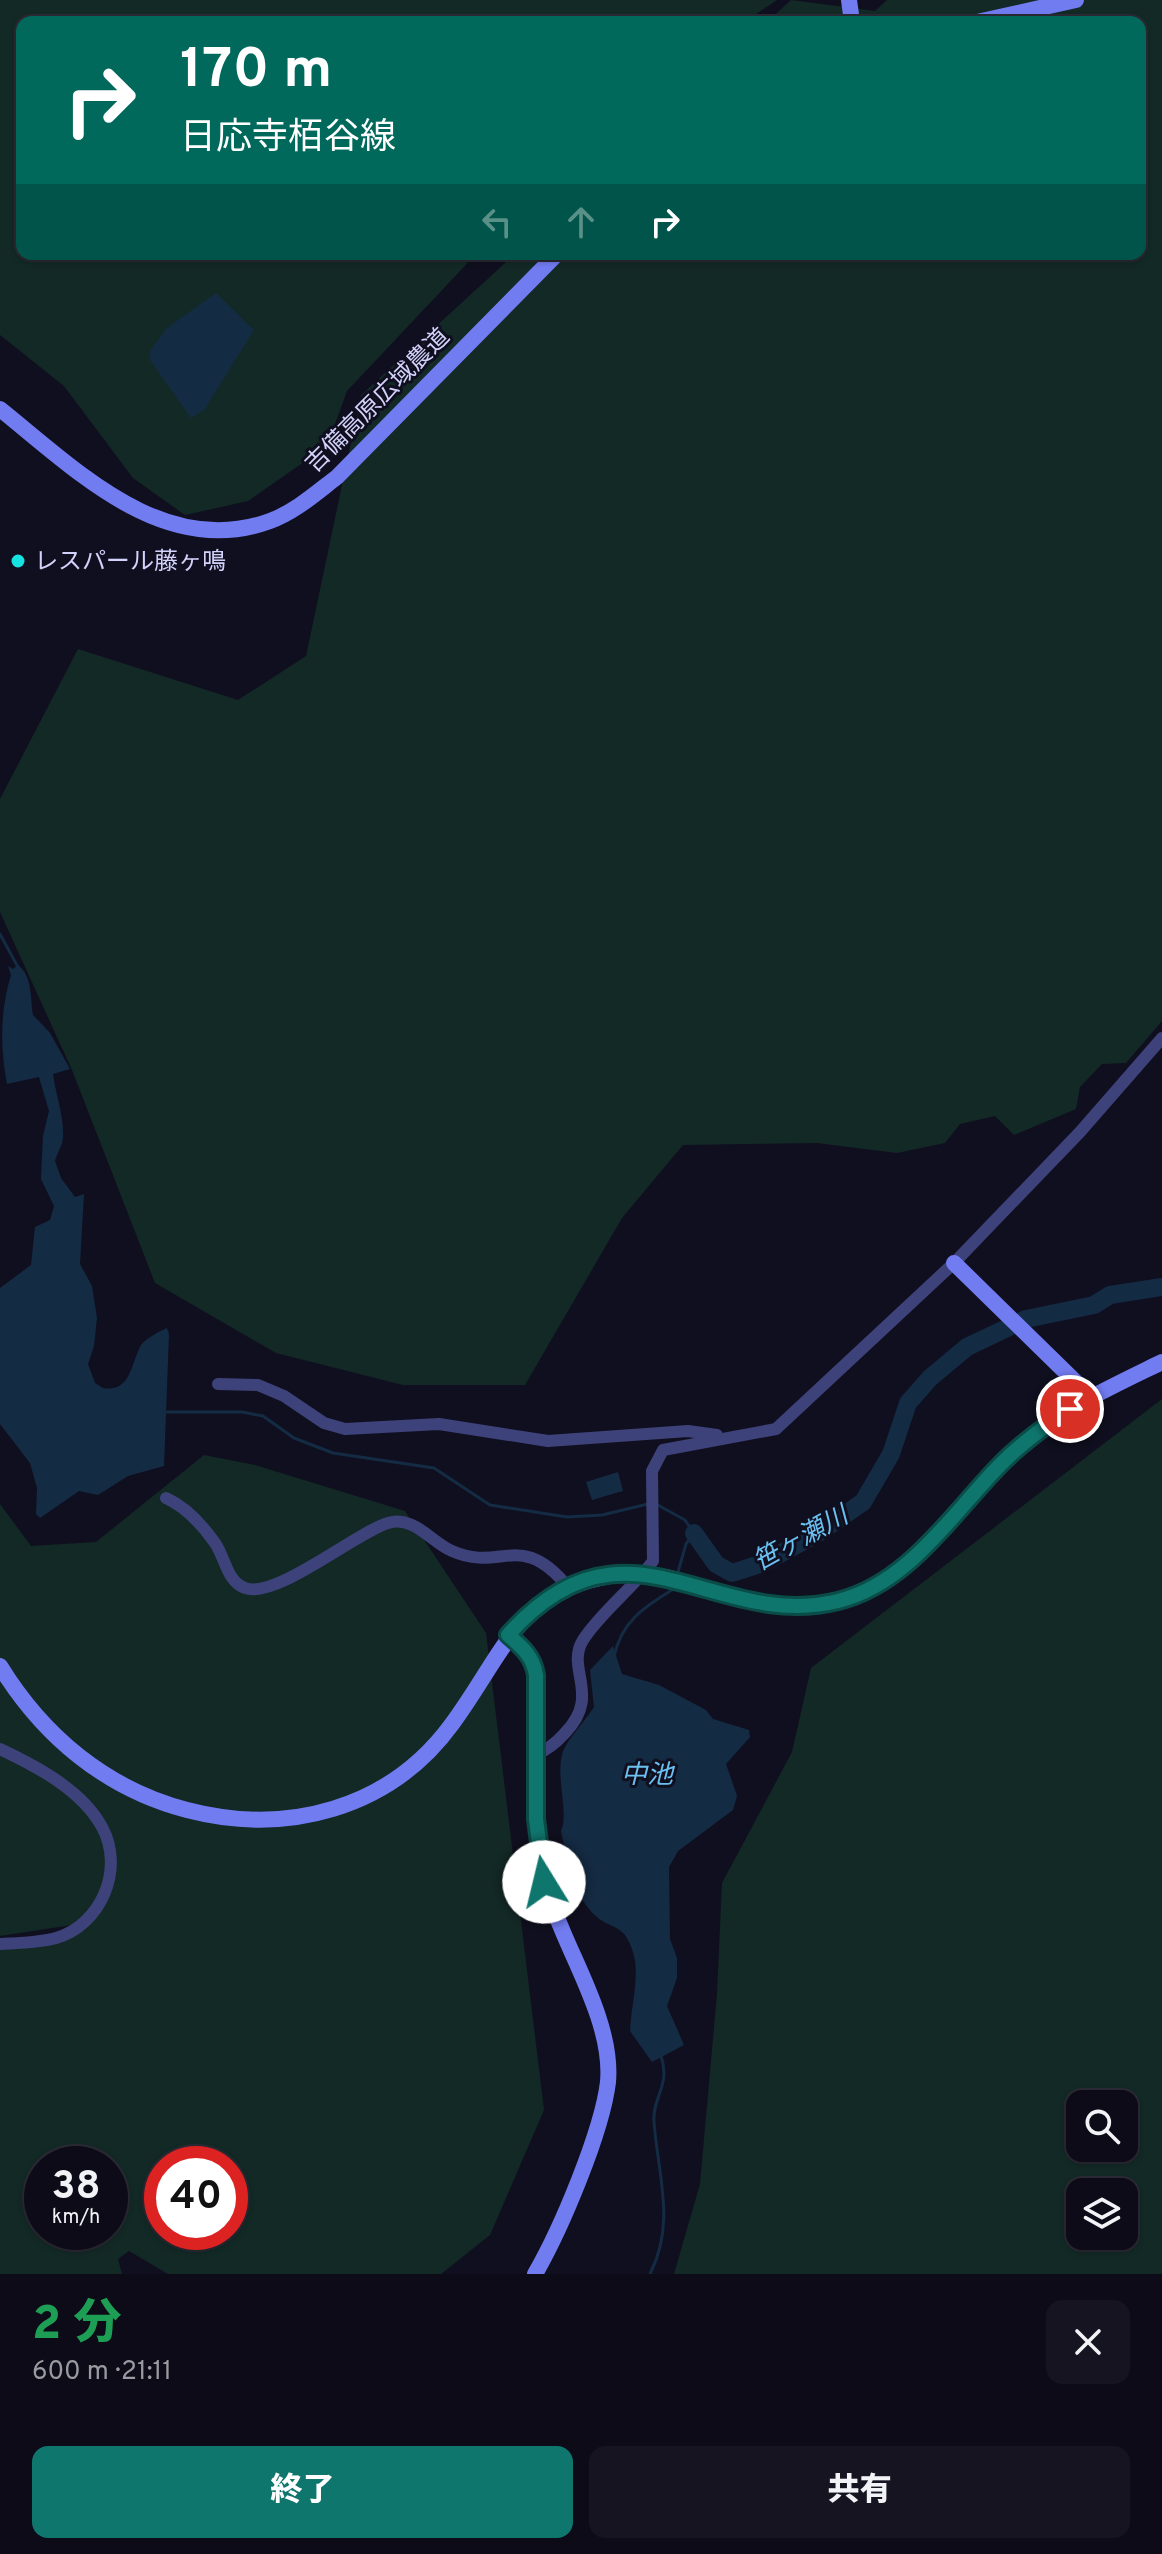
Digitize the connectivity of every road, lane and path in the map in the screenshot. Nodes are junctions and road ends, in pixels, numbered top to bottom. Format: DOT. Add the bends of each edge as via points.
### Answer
graph roads {
  1 [pos="1076,0"];
  2 [pos="1004,16"];
  3 [pos="551,260"];
  4 [pos="0,409"];
  5 [pos="1162,1038"];
  6 [pos="954,1263"];
  7 [pos="1162,1362"];
  8 [pos="218,1384"];
  9 [pos="1091,1397"];
  10 [pos="732,1437"];
  11 [pos="166,1498"];
  12 [pos="568,1587"];
  13 [pos="508,1635"];
  14 [pos="0,1666"];
  15 [pos="6,1686"];
  16 [pos="0,1749"];
  17 [pos="535,1755"];
  18 [pos="0,1944"];
  19 [pos="535,2274"];
  1 -- 2 [label="street"];
  3 -- 4 [label="street, 吉備高原広域農道" via="337,477 272,521 224,531 168,524 89,480"];
  5 -- 6 [label="street"];
  6 -- 9 [label="street"];
  6 -- 10 [label="street" via="776,1429"];
  7 -- 9 [label="street"];
  8 -- 10 [label="street" via="258,1385 324,1423 345,1429 439,1424 548,1441 688,1431"];
  9 -- 12 [label="street, bridge" via="1025,1441 908,1562 876,1586 848,1598 816,1605 754,1601 666,1577 627,1574"];
  10 -- 17 [label="street" via="663,1450 652,1471 653,1561 580,1648 580,1714 547,1750"];
  11 -- 12 [label="street" via="201,1526 243,1588 254,1590 306,1570 389,1522 422,1528 454,1552 545,1561"];
  12 -- 13 [label="street" via="538,1605"];
  13 -- 15 [label="street" via="453,1723 409,1770 336,1810 283,1820 214,1818 129,1789 61,1743"];
  13 -- 17 [label="street" via="534,1663"];
  14 -- 15 [label="street"];
  16 -- 18 [label="street" via="48,1774 88,1810 108,1840 111,1870 99,1904 77,1928 56,1938"];
  17 -- 19 [label="street" via="544,1882 558,1929 597,2012 608,2058 596,2130 558,2230"];
}
